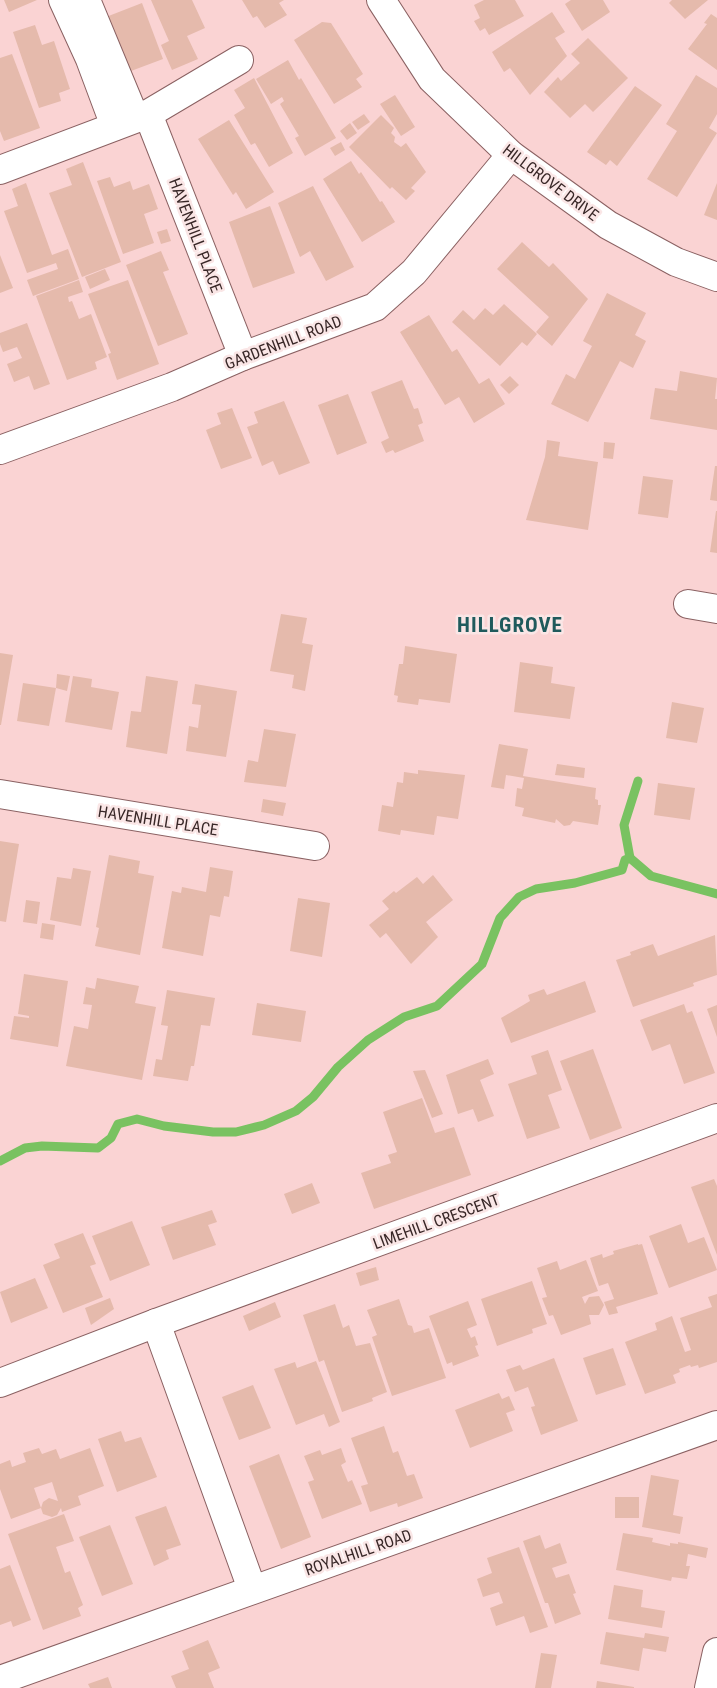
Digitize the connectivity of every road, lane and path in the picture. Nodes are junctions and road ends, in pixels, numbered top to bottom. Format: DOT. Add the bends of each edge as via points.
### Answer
graph roads {
  1 [pos="63,0"];
  2 [pos="86,0"];
  3 [pos="381,0"];
  4 [pos="239,60"];
  5 [pos="133,119"];
  6 [pos="511,155"];
  7 [pos="0,170"];
  8 [pos="717,277"];
  9 [pos="243,356"];
  10 [pos="0,450"];
  11 [pos="688,604"];
  12 [pos="717,609"];
  13 [pos="0,794"];
  14 [pos="315,846"];
  15 [pos="717,1118"];
  16 [pos="156,1323"];
  17 [pos="0,1383"];
  18 [pos="717,1425"];
  19 [pos="252,1589"];
  20 [pos="717,1652"];
  21 [pos="0,1680"];
  22 [pos="709,1688"];
  1 -- 5 [label="street" via="93,66"];
  2 -- 5 [label="street"];
  3 -- 6 [label="street, HILLGROVE DRIVE" via="432,79"];
  4 -- 5 [label="street"];
  5 -- 7 [label="street"];
  5 -- 9 [label="street, HAVENHILL PLACE"];
  6 -- 8 [label="street, HILLGROVE DRIVE" via="608,225 676,262"];
  6 -- 9 [label="street, GARDENHILL ROAD" via="414,272 375,307"];
  9 -- 10 [label="street, GARDENHILL ROAD" via="172,387"];
  11 -- 12 [label="street"];
  13 -- 14 [label="street, HAVENHILL PLACE"];
  15 -- 16 [label="street, LIMEHILL CRESCENT"];
  16 -- 17 [label="street, LIMEHILL CRESCENT"];
  16 -- 19 [label="street"];
  18 -- 19 [label="street, ROYALHILL ROAD"];
  19 -- 21 [label="street, ROYALHILL ROAD"];
  20 -- 22 [label="street"];
}
